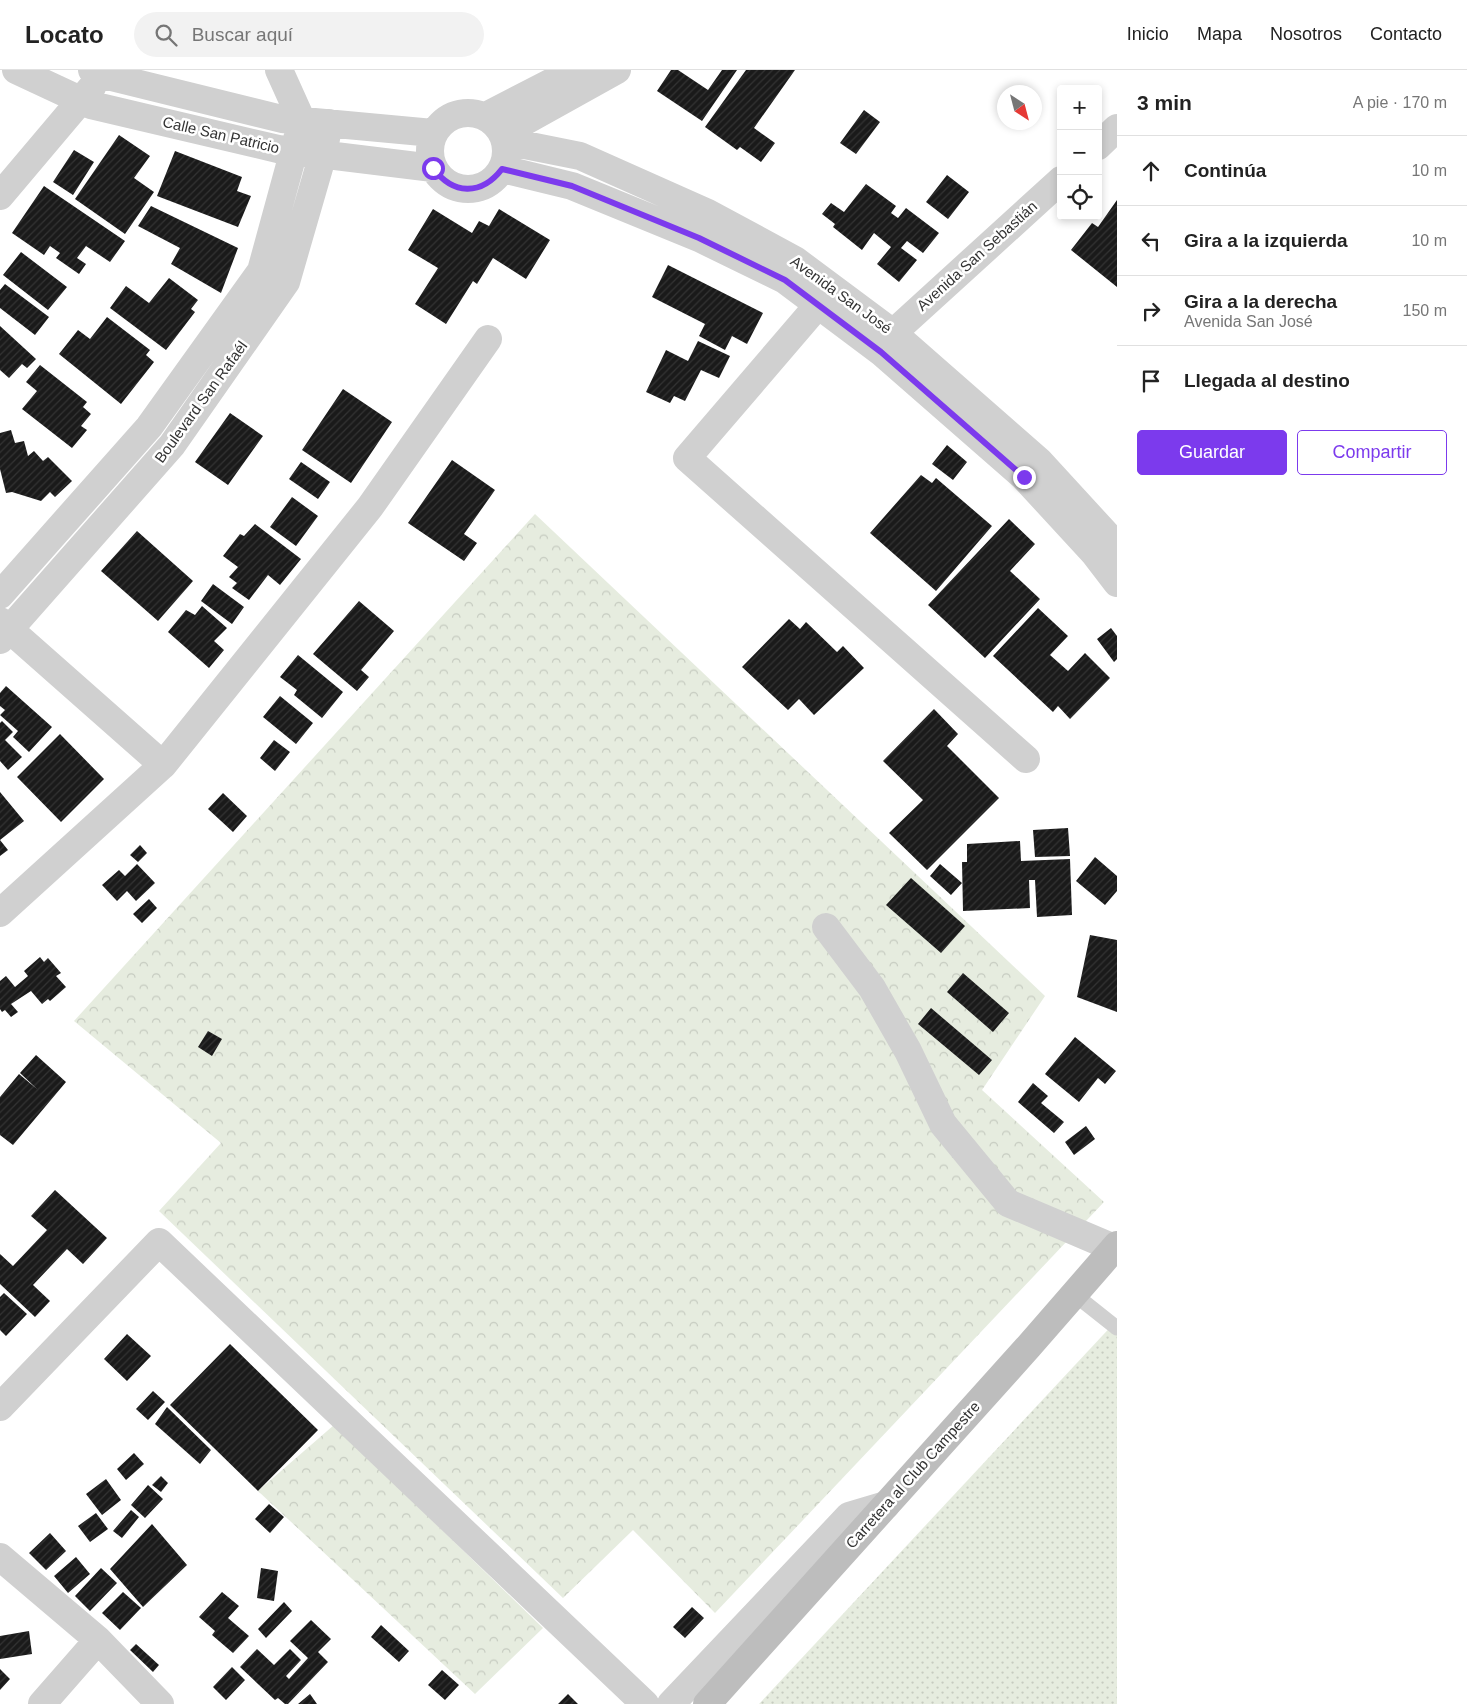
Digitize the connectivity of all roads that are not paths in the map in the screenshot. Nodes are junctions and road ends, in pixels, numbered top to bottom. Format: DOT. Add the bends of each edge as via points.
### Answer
graph roads {
  1 [pos="16,70"];
  2 [pos="279,70"];
  3 [pos="616,70"];
  4 [pos="98,72"];
  5 [pos="560,74"];
  6 [pos="80,101"];
  7 [pos="302,121"];
  8 [pos="329,123"];
  9 [pos="1117,128"];
  10 [pos="498,130"];
  11 [pos="433,133"];
  12 [pos="1102,142"];
  13 [pos="294,150"];
  14 [pos="323,154"];
  15 [pos="433,168"];
  16 [pos="502,169"];
  17 [pos="1057,184"];
  18 [pos="0,196"];
  19 [pos="826,296"];
  20 [pos="893,333"];
  21 [pos="488,339"];
  22 [pos="1117,546"];
  23 [pos="1117,583"];
  24 [pos="0,595"];
  25 [pos="3,630"];
  26 [pos="1026,759"];
  27 [pos="163,765"];
  28 [pos="0,913"];
  29 [pos="826,927"];
  30 [pos="1115,1247"];
  31 [pos="1074,1294"];
  32 [pos="1117,1328"];
  33 [pos="0,1407"];
  34 [pos="886,1505"];
  35 [pos="0,1557"];
  36 [pos="98,1640"];
  37 [pos="42,1704"];
  38 [pos="160,1704"];
  39 [pos="645,1704"];
  40 [pos="671,1704"];
  41 [pos="707,1704"];
  1 -- 6 [label="street, Calle San Patricio"];
  2 -- 7 [label="street"];
  3 -- 10 [label="street"];
  4 -- 6 [label="street"];
  4 -- 7 [label="street, Calle San Patricio" via="282,119"];
  5 -- 10 [label="street"];
  6 -- 13 [label="street, Calle San Patricio" via="278,149"];
  6 -- 18 [label="street"];
  7 -- 8 [label="street, Calle San Patricio"];
  7 -- 13 [label="street, Boulevard San Rafaél"];
  8 -- 11 [label="street, Calle San Patricio"];
  8 -- 14 [label="street, Boulevard San Rafaél"];
  9 -- 12 [label="street"];
  10 -- 11 [label="street" via="462,112 441,123"];
  10 -- 16 [label="street" via="506,157"];
  10 -- 19 [label="street, Avenida San José" via="580,156 708,213 795,260"];
  11 -- 15 [label="street" via="430,156"];
  13 -- 14 [label="street, Calle San Patricio"];
  13 -- 24 [label="street, Boulevard San Rafaél" via="261,271 149,427"];
  14 -- 15 [label="street, Calle San Patricio"];
  14 -- 25 [label="street, Boulevard San Rafaél" via="286,282 172,445"];
  15 -- 16 [label="street" via="450,185 461,189 485,185"];
  16 -- 19 [label="street, Avenida San José" via="572,186 699,238"];
  17 -- 20 [label="street, Avenida San Sebastián"];
  19 -- 20 [label="street, Avenida San José"];
  19 -- 23 [label="street, Avenida San José" via="881,352 1024,477"];
  19 -- 26 [label="street" via="687,458"];
  20 -- 22 [label="street, Avenida San José" via="1039,461"];
  21 -- 27 [label="street" via="370,507"];
  25 -- 27 [label="street"];
  27 -- 28 [label="street"];
  29 -- 30 [label="street" via="872,988 908,1051 943,1124 1008,1203"];
  30 -- 31 [label="street, Carretera al Club Campestre"];
  31 -- 32 [label="lane"];
  31 -- 34 [label="street, Carretera al Club Campestre"];
  33 -- 39 [label="street" via="159,1242"];
  34 -- 40 [label="street" via="849,1516"];
  34 -- 41 [label="street, Carretera al Club Campestre"];
  35 -- 36 [label="street"];
  36 -- 37 [label="street"];
  36 -- 38 [label="street"];
}
